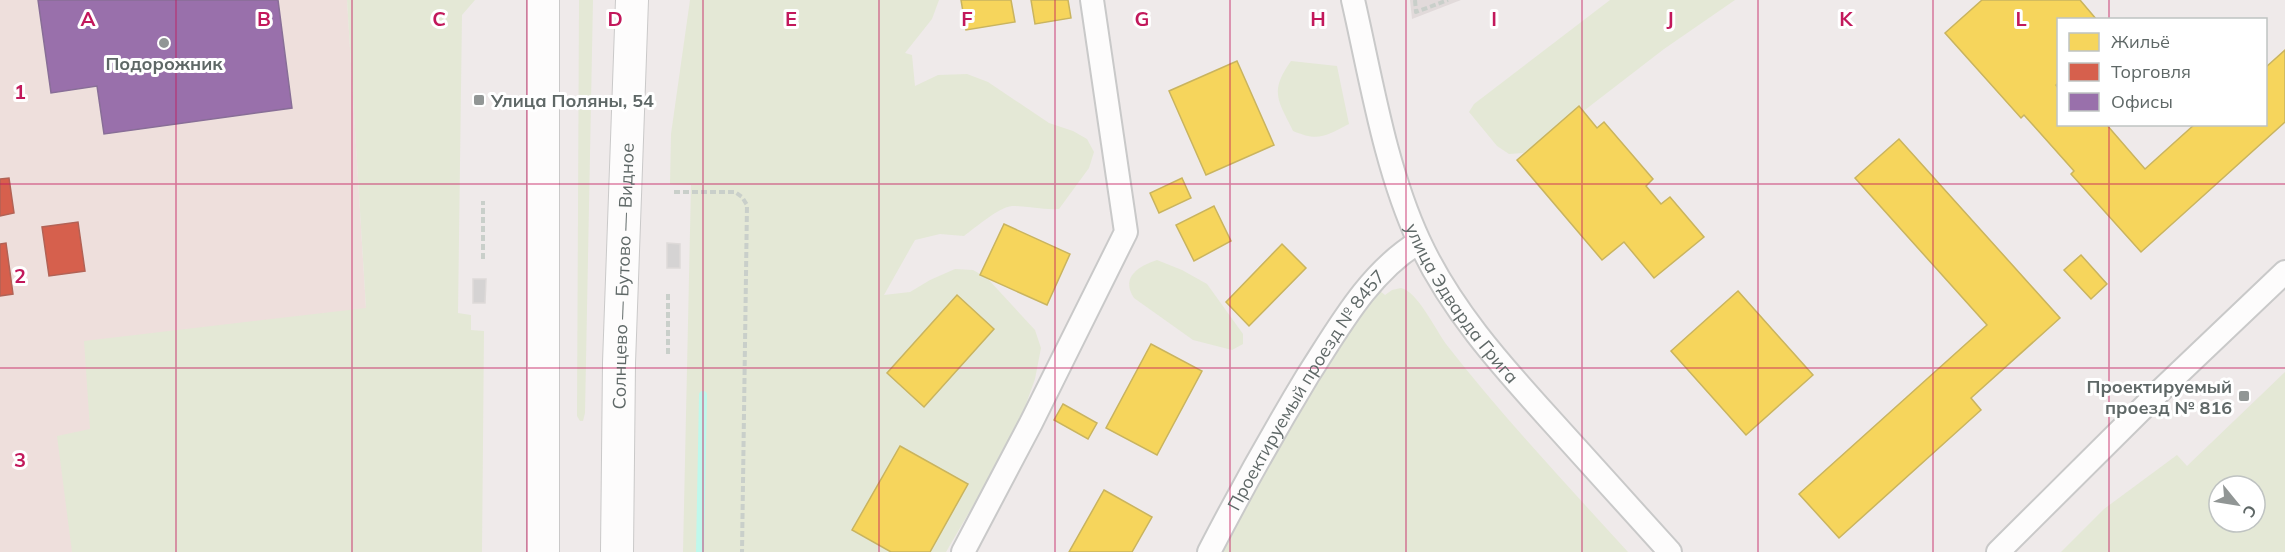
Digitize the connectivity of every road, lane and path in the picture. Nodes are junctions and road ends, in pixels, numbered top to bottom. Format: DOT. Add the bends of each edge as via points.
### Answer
graph roads {
  1 [pos="543,0"];
  2 [pos="632,0"];
  3 [pos="1092,0"];
  4 [pos="1353,0"];
  5 [pos="1414,0"];
  6 [pos="1448,0"];
  7 [pos="675,192"];
  8 [pos="483,201"];
  9 [pos="1419,242"];
  10 [pos="483,259"];
  11 [pos="2285,272"];
  12 [pos="668,291"];
  13 [pos="668,354"];
  14 [pos="542,492"];
  15 [pos="528,552"];
  16 [pos="543,552"];
  17 [pos="617,552"];
  18 [pos="742,552"];
  19 [pos="963,552"];
  20 [pos="1209,552"];
  21 [pos="1670,552"];
  22 [pos="1998,552"];
  1 -- 14 [label="main road"];
  2 -- 17 [label="main road, Солнцево — Бутово — Видное" via="619,363"];
  3 -- 19 [label="street" via="1126,232"];
  4 -- 9 [label="street, улица Эдварда Грига" via="1392,163"];
  5 -- 6 [label="path" via="1416,12"];
  7 -- 18 [label="path" via="735,192 747,205"];
  8 -- 10 [label="path"];
  9 -- 20 [label="street, Проектируемый проезд № 8457" via="1386,267 1343,322 1271,437"];
  9 -- 21 [label="street, улица Эдварда Грига" via="1447,293 1488,348"];
  11 -- 22 [label="street"];
  12 -- 13 [label="path"];
  14 -- 15 [label="street"];
  14 -- 16 [label="main road"];
}
